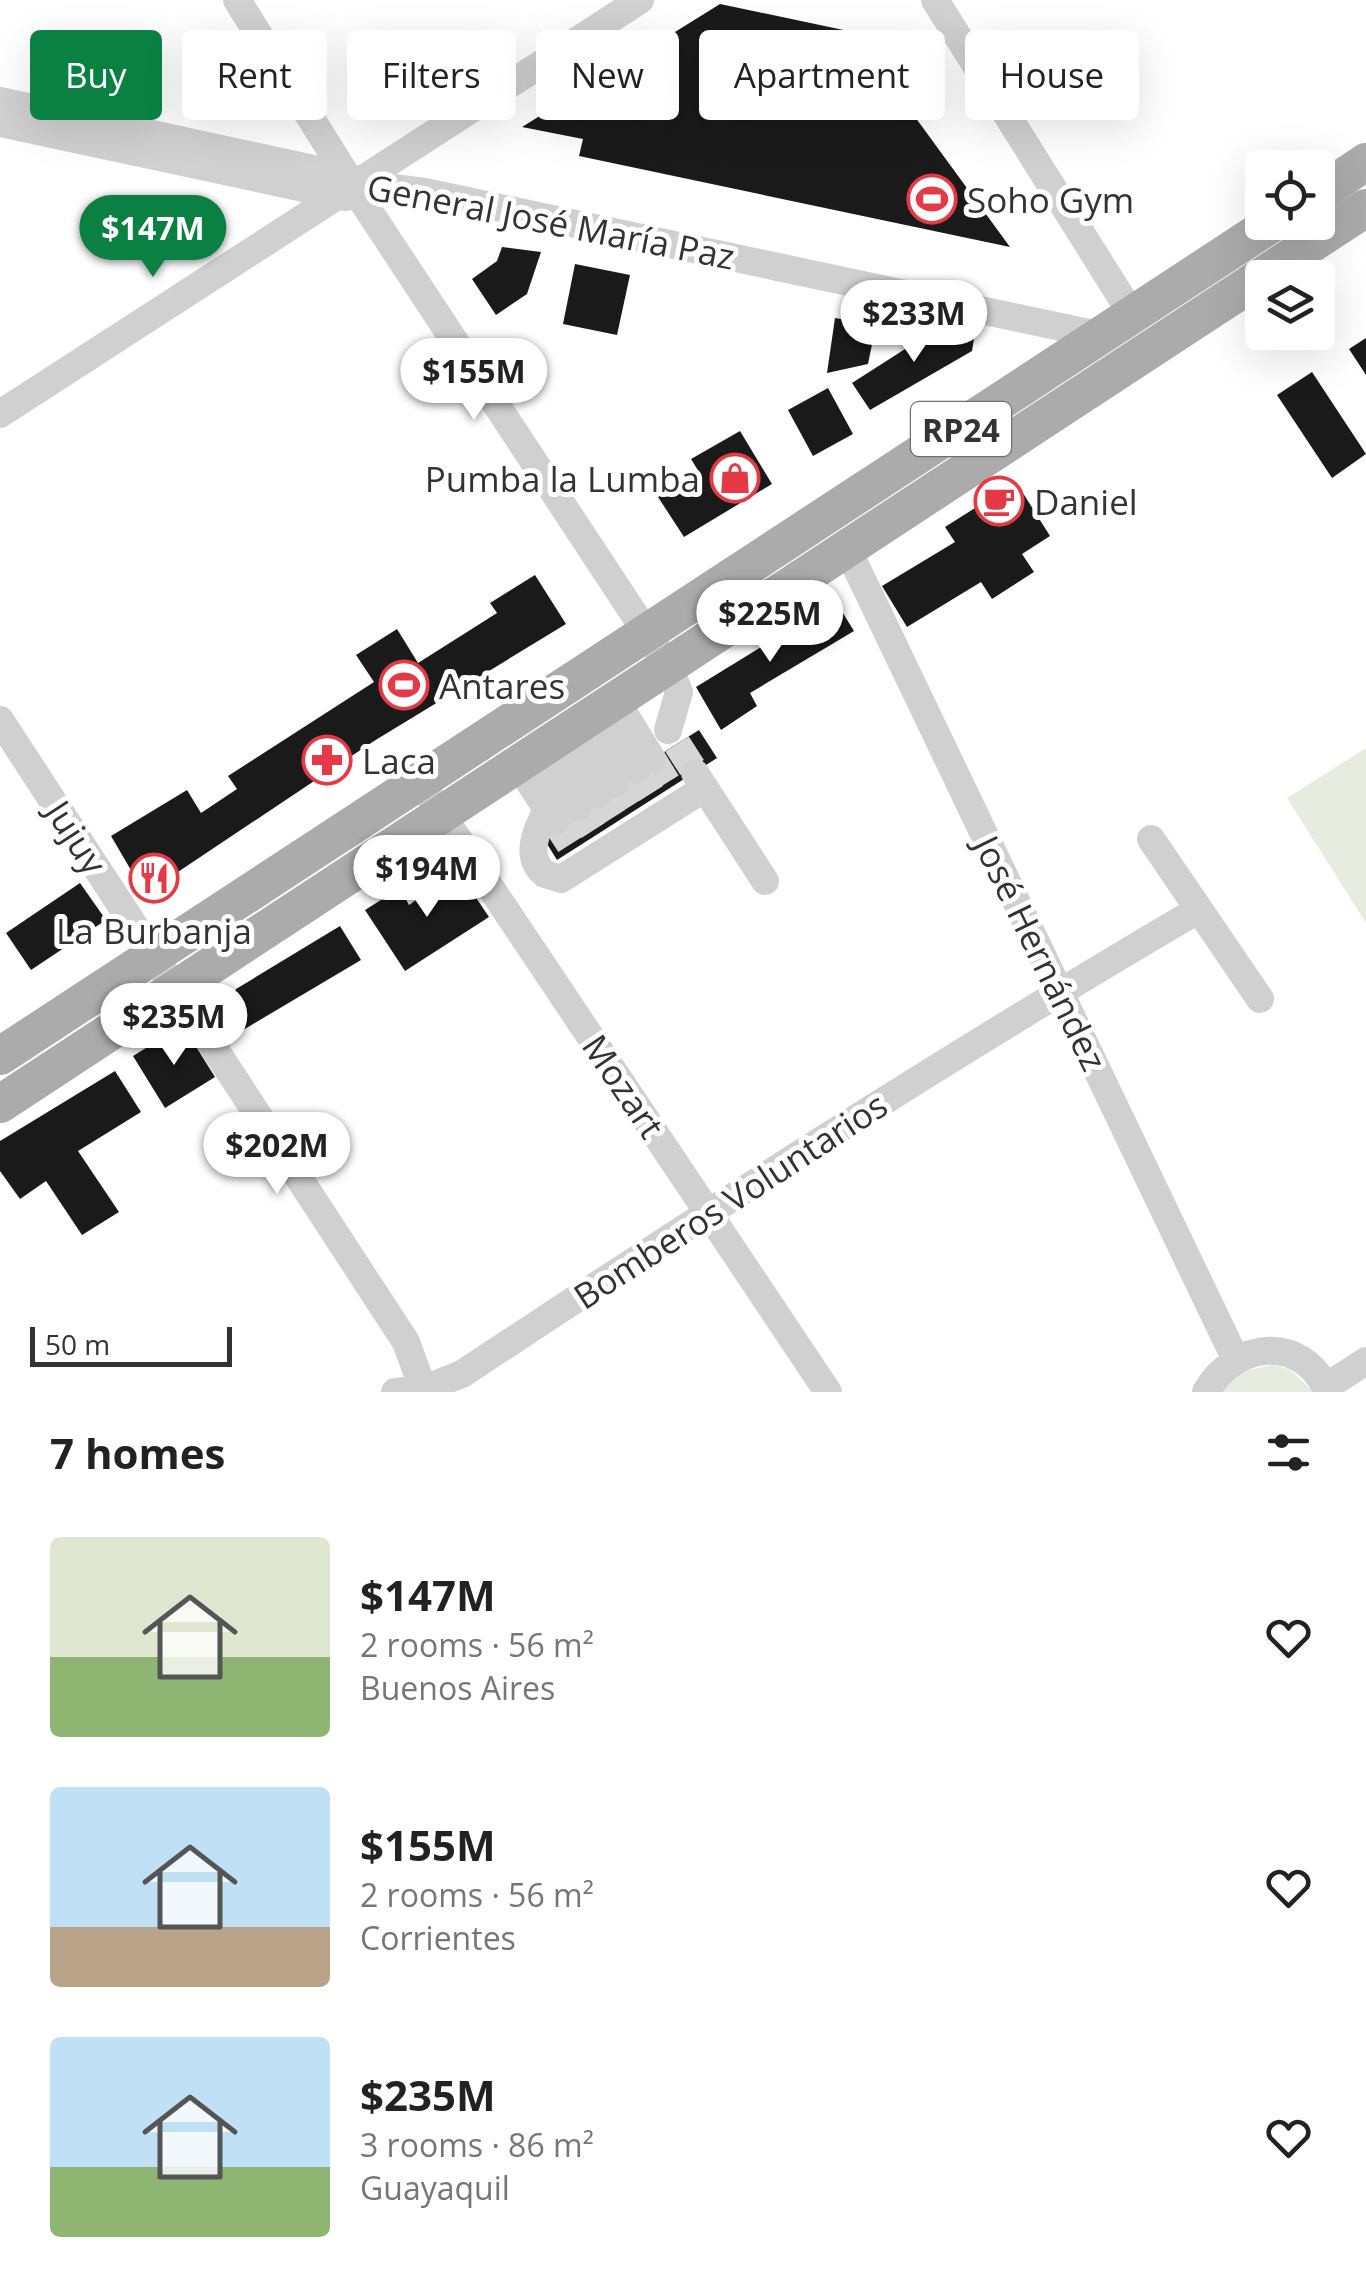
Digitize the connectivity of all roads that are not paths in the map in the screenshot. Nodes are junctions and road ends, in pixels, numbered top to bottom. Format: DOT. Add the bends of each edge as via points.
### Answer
graph roads {
  1 [pos="237,0"];
  2 [pos="640,0"];
  3 [pos="936,0"];
  4 [pos="0,101"];
  5 [pos="0,122"];
  6 [pos="351,193"];
  7 [pos="1366,209"];
  8 [pos="1247,240"];
  9 [pos="1118,326"];
  10 [pos="0,414"];
  11 [pos="847,548"];
  12 [pos="646,633"];
  13 [pos="590,718"];
  14 [pos="0,720"];
  15 [pos="672,737"];
  16 [pos="420,782"];
  17 [pos="597,792"];
  18 [pos="442,814"];
  19 [pos="1150,840"];
  20 [pos="537,868"];
  21 [pos="766,881"];
  22 [pos="496,894"];
  23 [pos="1198,910"];
  24 [pos="155,955"];
  25 [pos="174,988"];
  26 [pos="1059,992"];
  27 [pos="1260,999"];
  28 [pos="0,1056"];
  29 [pos="0,1104"];
  30 [pos="708,1212"];
  31 [pos="1235,1358"];
  32 [pos="1366,1361"];
  33 [pos="1327,1389"];
  34 [pos="424,1390"];
  35 [pos="395,1392"];
  36 [pos="828,1392"];
  37 [pos="1206,1392"];
  1 -- 6 [label="street"];
  2 -- 6 [label="street"];
  3 -- 9 [label="street"];
  4 -- 6 [label="street, General José María Paz" via="318,170"];
  5 -- 6 [label="street, General José María Paz"];
  6 -- 9 [label="street, General José María Paz" via="424,192"];
  6 -- 10 [label="street"];
  6 -- 12 [label="street"];
  7 -- 11 [label="main road, RP24"];
  8 -- 9 [label="main road, RP24"];
  9 -- 12 [label="main road, RP24"];
  11 -- 13 [label="main road, RP24"];
  11 -- 26 [label="street, José Hernández"];
  12 -- 13 [label="street"];
  12 -- 16 [label="main road, RP24"];
  13 -- 15 [label="street" via="679,692"];
  13 -- 17 [label="street"];
  13 -- 17 [label="street"];
  13 -- 17 [label="street"];
  13 -- 18 [label="main road, RP24"];
  14 -- 24 [label="street, Jujuy"];
  16 -- 18 [label="street, Mozart"];
  16 -- 24 [label="main road, RP24"];
  17 -- 20 [label="street" via="534,838"];
  18 -- 22 [label="street, Mozart"];
  18 -- 25 [label="main road, RP24"];
  19 -- 23 [label="street"];
  20 -- 21 [label="street" via="561,878 700,780"];
  20 -- 22 [label="street"];
  22 -- 30 [label="street, Mozart"];
  23 -- 26 [label="street, Bomberos Voluntarios"];
  23 -- 27 [label="street"];
  24 -- 25 [label="street, Jujuy"];
  24 -- 28 [label="main road, RP24"];
  25 -- 29 [label="main road, RP24"];
  25 -- 34 [label="street, Jujuy" via="406,1342"];
  26 -- 30 [label="street, Bomberos Voluntarios"];
  26 -- 31 [label="street, José Hernández"];
  30 -- 34 [label="street, Bomberos Voluntarios" via="462,1374"];
  30 -- 36 [label="street, Mozart"];
  31 -- 33 [label="street" via="1286,1354 1314,1370"];
  31 -- 37 [label="street"];
  32 -- 33 [label="street"];
  34 -- 35 [label="street, Bomberos Voluntarios"];
}
